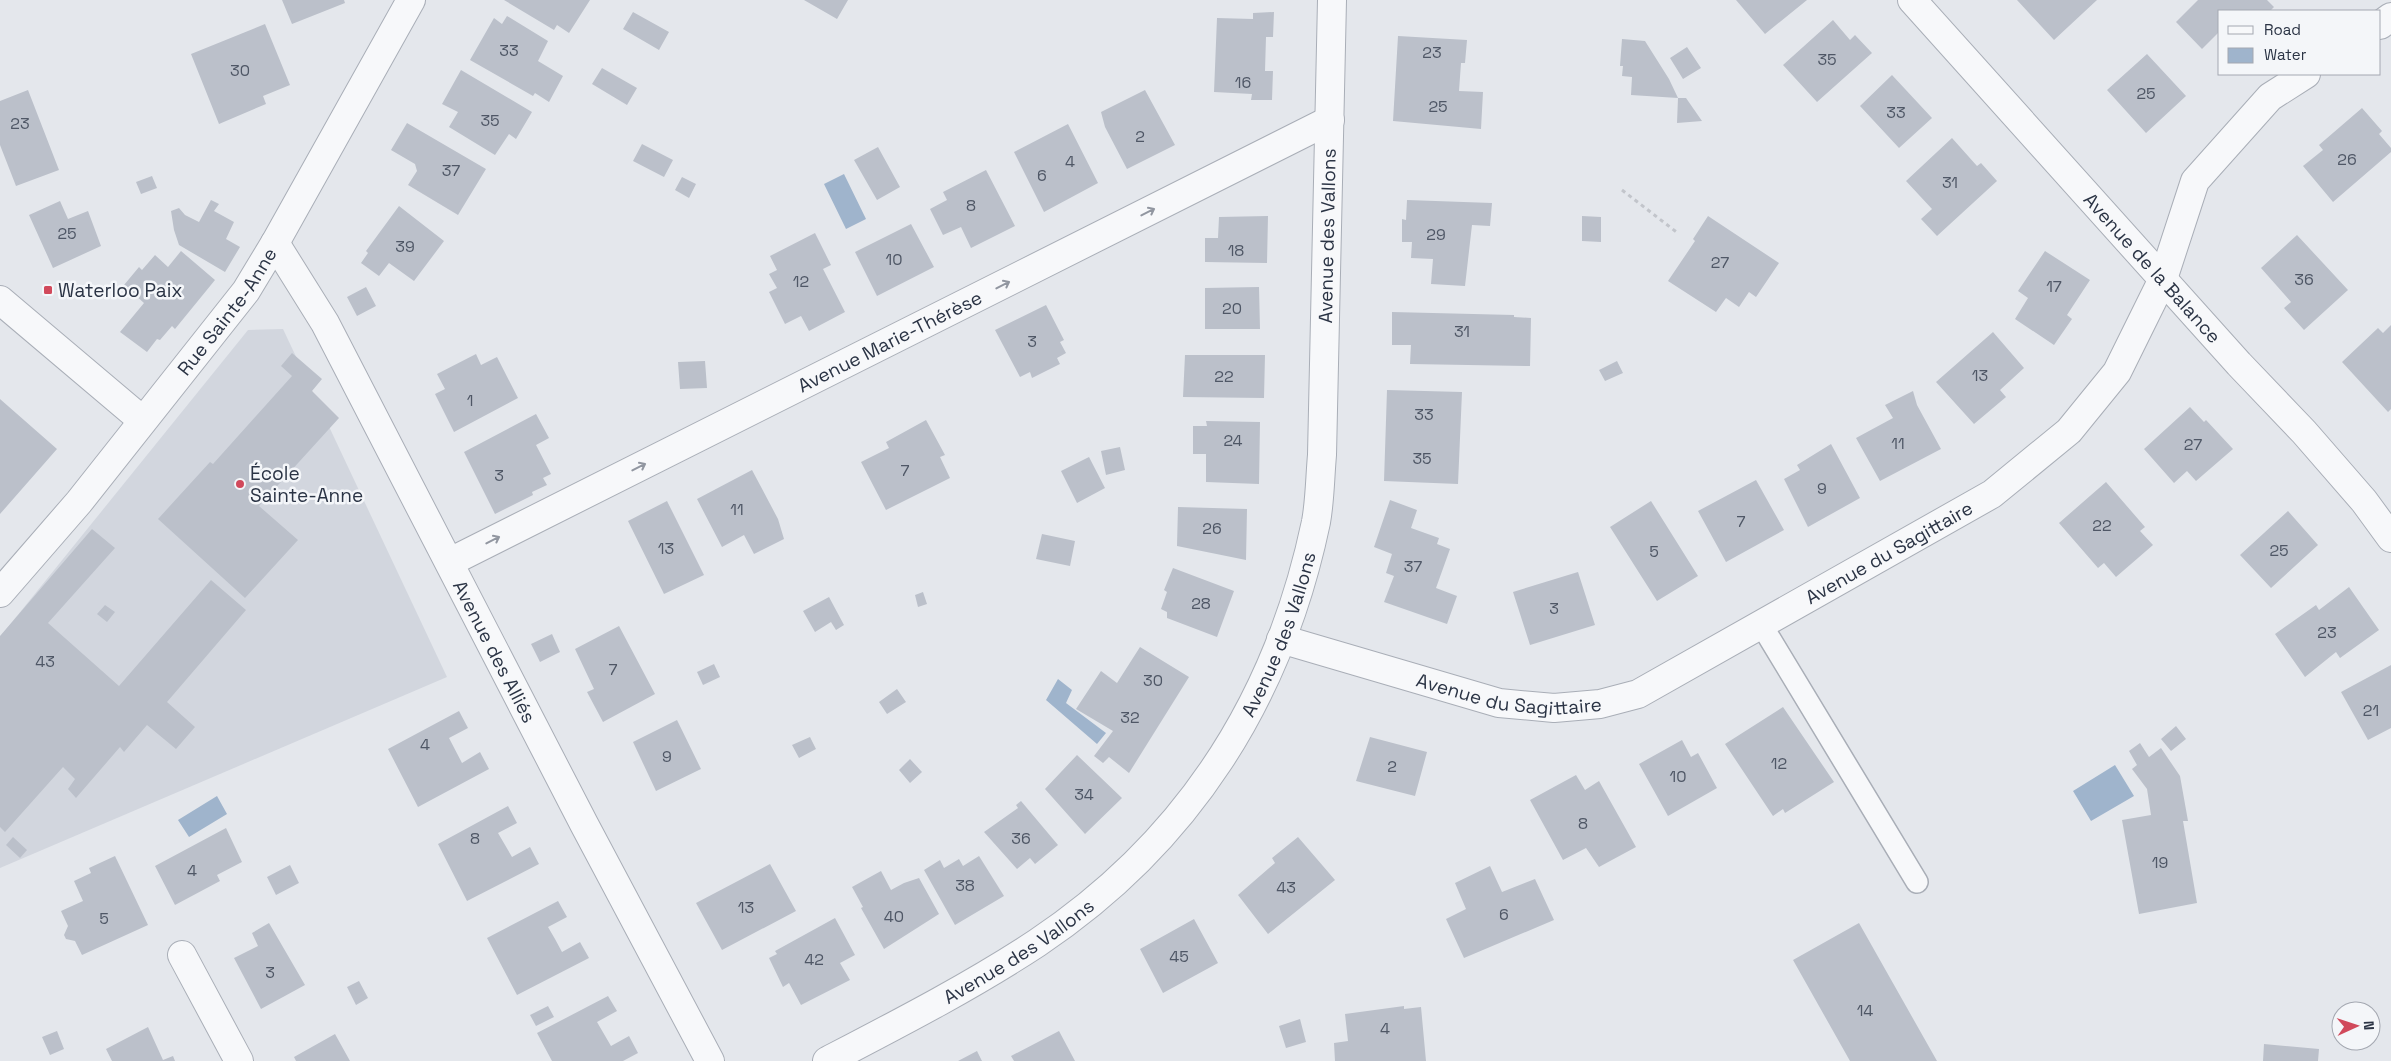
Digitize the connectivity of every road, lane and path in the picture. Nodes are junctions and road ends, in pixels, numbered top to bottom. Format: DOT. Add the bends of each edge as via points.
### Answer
graph roads {
  1 [pos="411,0"];
  2 [pos="1332,0"];
  3 [pos="1912,0"];
  4 [pos="2304,75"];
  5 [pos="1330,120"];
  6 [pos="1622,190"];
  7 [pos="1679,234"];
  8 [pos="275,243"];
  9 [pos="2163,279"];
  10 [pos="0,300"];
  11 [pos="142,420"];
  12 [pos="2391,538"];
  13 [pos="450,562"];
  14 [pos="0,593"];
  15 [pos="1761,624"];
  16 [pos="1282,638"];
  17 [pos="1917,882"];
  18 [pos="182,955"];
  19 [pos="239,1061"];
  20 [pos="710,1061"];
  21 [pos="827,1061"];
  1 -- 8 [label="street, Rue Sainte-Anne"];
  2 -- 5 [label="street, Avenue des Vallons"];
  3 -- 9 [label="street, Avenue de la Balance"];
  4 -- 9 [label="street, Avenue du Sagittaire" via="2270,97 2195,181"];
  13 -- 5 [label="street, Avenue Marie-Thérèse, one-way"];
  5 -- 16 [label="street, Avenue des Vallons" via="1322,456 1318,502 1316,520"];
  6 -- 7 [label="path"];
  8 -- 11 [label="street, Rue Sainte-Anne" via="246,291"];
  8 -- 13 [label="street, Avenue des Alliés" via="325,323"];
  9 -- 12 [label="street, Avenue de la Balance" via="2304,432 2364,501"];
  9 -- 15 [label="street, Avenue du Sagittaire" via="2117,372 2069,431 1992,494"];
  10 -- 11 [label="street"];
  11 -- 14 [label="street, Rue Sainte-Anne" via="79,502"];
  13 -- 20 [label="street, Avenue des Alliés"];
  15 -- 16 [label="street, Avenue du Sagittaire" via="1638,694 1600,704 1554,708 1499,703"];
  15 -- 17 [label="lane"];
  16 -- 21 [label="street, Avenue des Vallons" via="1260,692 1220,763 1174,824 1111,885 1038,942 946,998"];
  18 -- 19 [label="street"];
}
